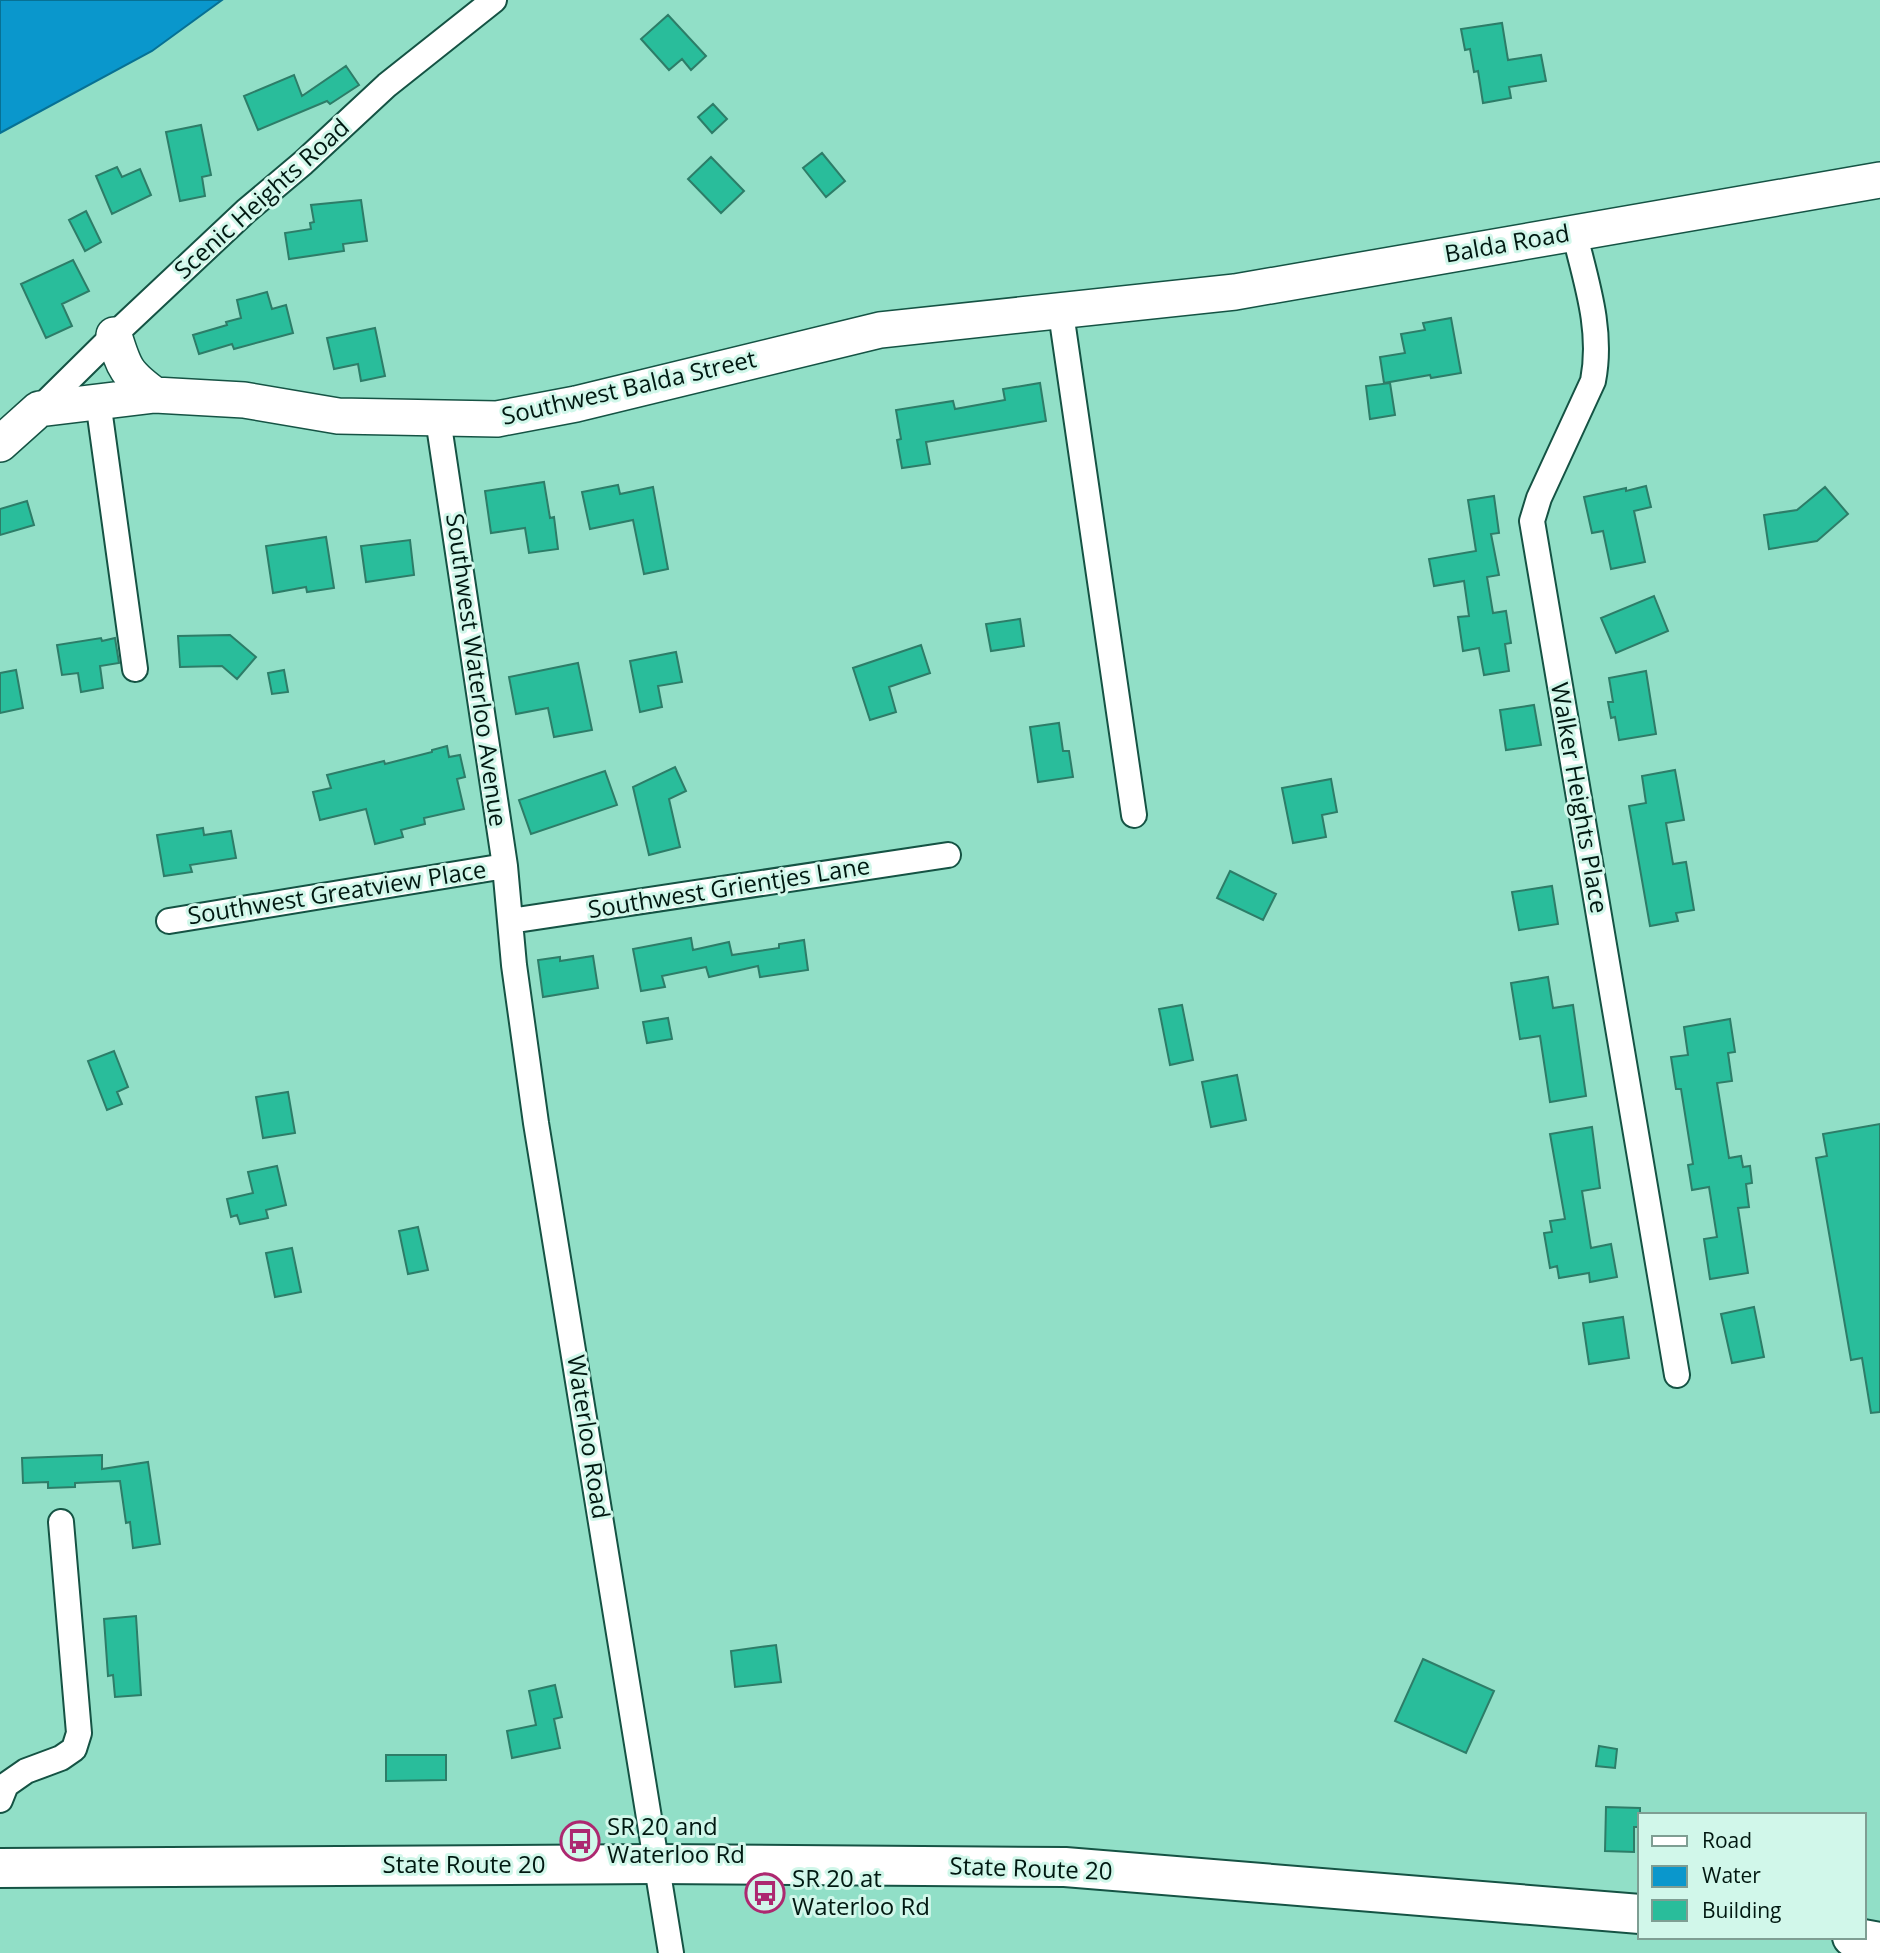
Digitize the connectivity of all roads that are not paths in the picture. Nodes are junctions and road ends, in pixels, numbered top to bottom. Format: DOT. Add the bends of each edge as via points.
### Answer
graph roads {
  1 [pos="494,0"];
  2 [pos="1880,180"];
  3 [pos="1574,232"];
  4 [pos="1133,303"];
  5 [pos="1061,313"];
  6 [pos="114,335"];
  7 [pos="155,394"];
  8 [pos="98,401"];
  9 [pos="39,410"];
  10 [pos="438,419"];
  11 [pos="0,444"];
  12 [pos="135,669"];
  13 [pos="1135,815"];
  14 [pos="948,855"];
  15 [pos="505,866"];
  16 [pos="169,921"];
  17 [pos="510,921"];
  18 [pos="1676,1375"];
  19 [pos="61,1521"];
  20 [pos="0,1800"];
  21 [pos="656,1864"];
  22 [pos="0,1868"];
  23 [pos="1638,1914"];
  24 [pos="671,1953"];
  1 -- 6 [label="street, Scenic Heights Road" via="387,85"];
  2 -- 3 [label="street, Balda Road"];
  3 -- 4 [label="street, Balda Road" via="1235,292"];
  3 -- 18 [label="street, Walker Heights Place" via="1596,330 1597,360 1593,381 1532,521"];
  4 -- 5 [label="street, Southwest Balda Street"];
  5 -- 10 [label="street, Southwest Balda Street" via="880,330 576,404 496,419"];
  5 -- 13 [label="street"];
  6 -- 7 [label="street" via="125,369"];
  6 -- 9 [label="street, Scenic Heights Road"];
  7 -- 8 [label="street, Southwest Balda Street"];
  7 -- 10 [label="street, Southwest Balda Street" via="244,400 338,416"];
  8 -- 9 [label="street, Southwest Balda Street"];
  8 -- 12 [label="street"];
  9 -- 11 [label="street"];
  10 -- 15 [label="street, Southwest Waterloo Avenue"];
  14 -- 17 [label="street, Southwest Grientjes Lane"];
  15 -- 16 [label="street, Southwest Greatview Place"];
  15 -- 17 [label="street, Southwest Waterloo Avenue"];
  17 -- 21 [label="street, Waterloo Road" via="536,1123"];
  19 -- 20 [label="street" via="79,1733 74,1749 26,1771 6,1785"];
  21 -- 22 [label="main road, State Route 20"];
  21 -- 23 [label="main road, State Route 20" via="1065,1867"];
  21 -- 24 [label="street, Waterloo Road"];
}
